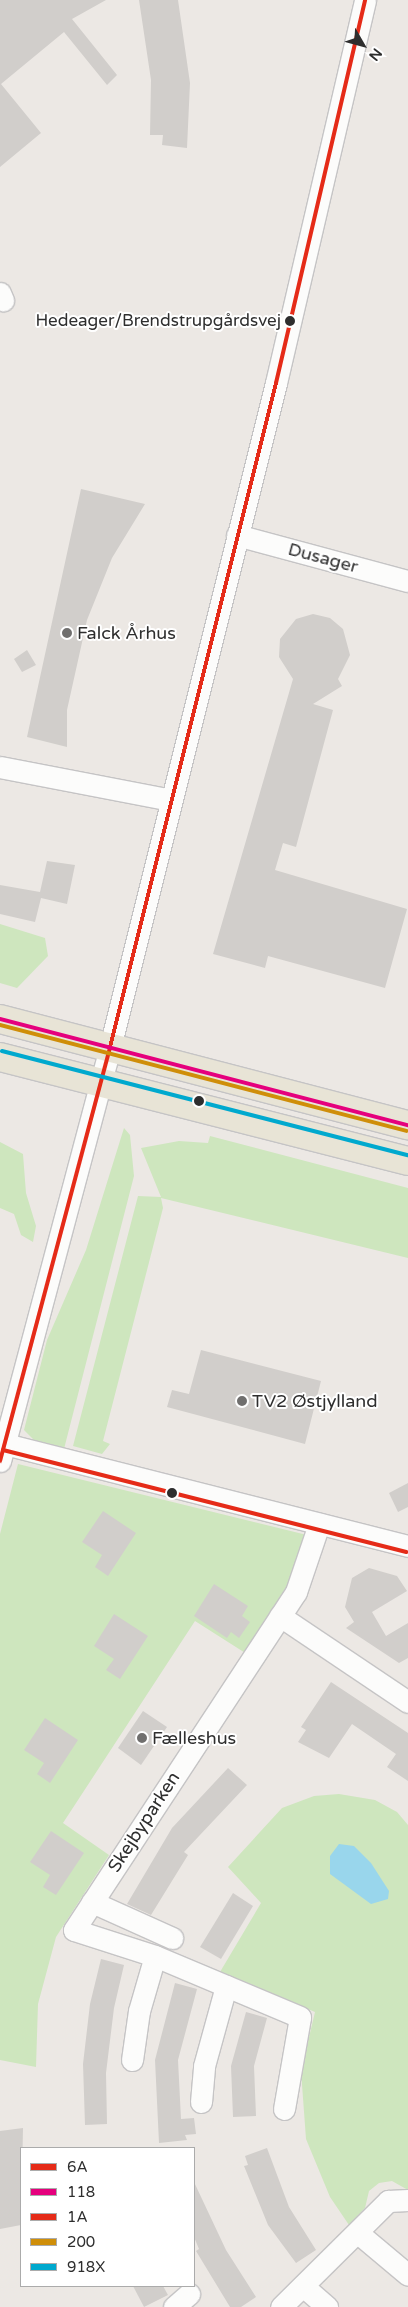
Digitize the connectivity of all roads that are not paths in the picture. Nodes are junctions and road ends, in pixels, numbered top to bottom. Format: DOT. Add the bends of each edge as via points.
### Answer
graph roads {
  1 [pos="365,0"];
  2 [pos="238,534"];
  3 [pos="408,581"];
  4 [pos="0,767"];
  5 [pos="171,800"];
  6 [pos="0,1019"];
  7 [pos="110,1047"];
  8 [pos="0,1057"];
  9 [pos="100,1083"];
  10 [pos="408,1125"];
  11 [pos="408,1162"];
  12 [pos="2,1452"];
  13 [pos="319,1524"];
  14 [pos="408,1546"];
  15 [pos="280,1616"];
  16 [pos="408,1702"];
  17 [pos="92,1902"];
  18 [pos="172,1938"];
  19 [pos="155,1956"];
  20 [pos="226,1986"];
  21 [pos="132,2060"];
  22 [pos="201,2102"];
  23 [pos="284,2109"];
  24 [pos="408,2200"];
  25 [pos="358,2233"];
  26 [pos="408,2275"];
  27 [pos="303,2286"];
  28 [pos="278,2303"];
  29 [pos="328,2307"];
  1 -- 2 [label="street" via="359,38"];
  2 -- 3 [label="street, Dusager"];
  2 -- 5 [label="street"];
  4 -- 5 [label="street"];
  5 -- 7 [label="street"];
  6 -- 7 [label="main road"];
  7 -- 9 [label="street"];
  7 -- 10 [label="main road"];
  8 -- 9 [label="main road"];
  9 -- 11 [label="main road"];
  9 -- 12 [label="street"];
  12 -- 13 [label="street"];
  13 -- 14 [label="street"];
  13 -- 15 [label="street, Skejbyparken" via="303,1578"];
  15 -- 16 [label="street"];
  15 -- 17 [label="street, Skejbyparken"];
  17 -- 18 [label="street"];
  17 -- 19 [label="street, Skejbyparken" via="74,1930"];
  19 -- 20 [label="street, Skejbyparken"];
  19 -- 21 [label="street" via="139,2011"];
  20 -- 22 [label="street" via="204,2066"];
  20 -- 23 [label="street, Skejbyparken" via="300,2017"];
  24 -- 25 [label="street" via="388,2201"];
  25 -- 26 [label="street"];
  25 -- 27 [label="street" via="334,2248"];
  27 -- 28 [label="street"];
  27 -- 29 [label="street"];
}
